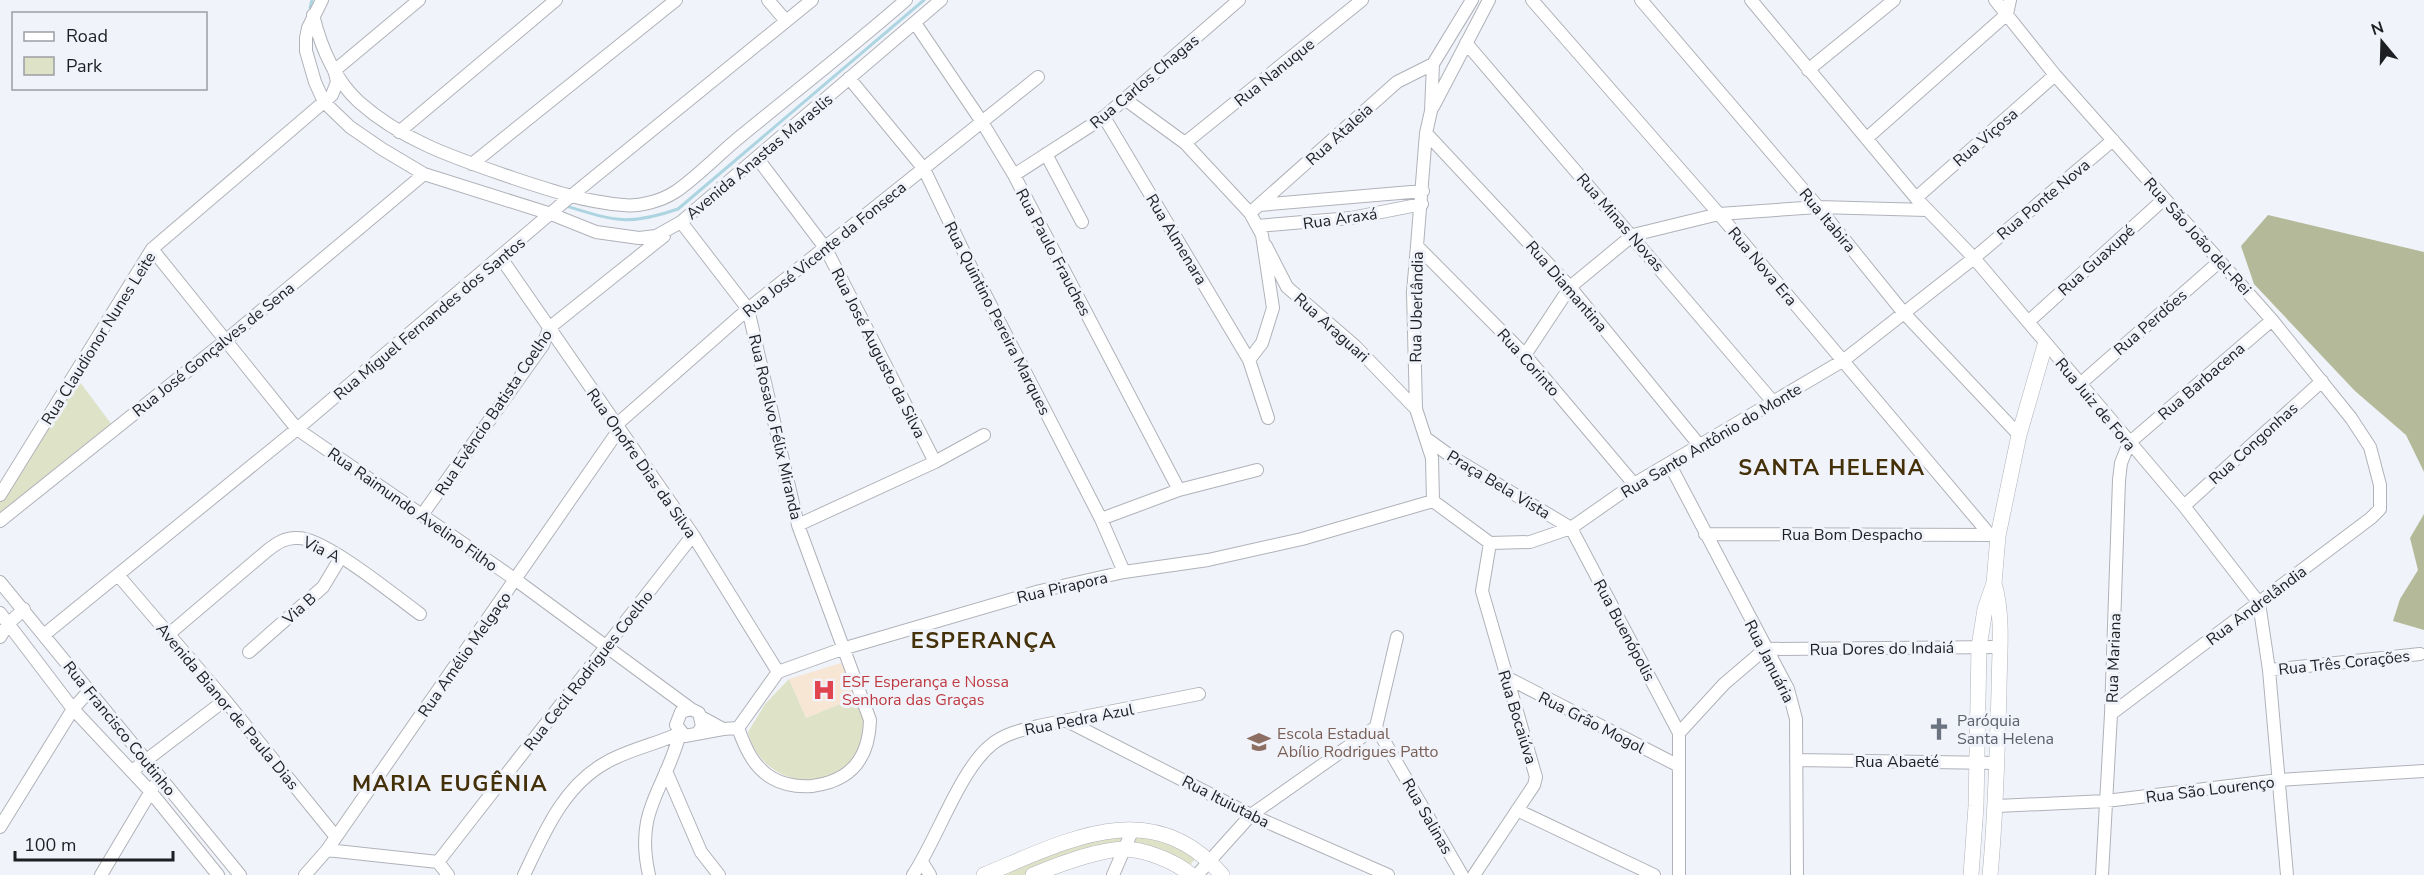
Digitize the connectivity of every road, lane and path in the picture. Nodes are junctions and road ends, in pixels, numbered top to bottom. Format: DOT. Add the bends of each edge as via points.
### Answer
graph roads {
  1 [pos="322,0"];
  2 [pos="419,0"];
  3 [pos="556,0"];
  4 [pos="676,0"];
  5 [pos="768,0"];
  6 [pos="812,0"];
  7 [pos="906,0"];
  8 [pos="941,0"];
  9 [pos="1239,0"];
  10 [pos="1362,0"];
  11 [pos="1472,0"];
  12 [pos="1490,0"];
  13 [pos="1532,0"];
  14 [pos="1641,0"];
  15 [pos="1768,0"];
  16 [pos="1894,0"];
  17 [pos="1995,0"];
  18 [pos="2010,0"];
  19 [pos="1754,4"];
  20 [pos="2007,14"];
  21 [pos="313,15"];
  22 [pos="786,21"];
  23 [pos="915,23"];
  24 [pos="1466,43"];
  25 [pos="1433,64"];
  26 [pos="1808,70"];
  27 [pos="334,71"];
  28 [pos="2055,75"];
  29 [pos="1038,77"];
  30 [pos="849,78"];
  31 [pos="1126,100"];
  32 [pos="324,102"];
  33 [pos="1431,111"];
  34 [pos="1104,117"];
  35 [pos="982,122"];
  36 [pos="399,132"];
  37 [pos="1426,133"];
  38 [pos="1867,138"];
  39 [pos="2113,140"];
  40 [pos="1185,143"];
  41 [pos="1046,154"];
  42 [pos="758,159"];
  43 [pos="472,164"];
  44 [pos="924,169"];
  45 [pos="423,174"];
  46 [pos="1014,175"];
  47 [pos="571,196"];
  48 [pos="1422,197"];
  49 [pos="1916,198"];
  50 [pos="2164,199"];
  51 [pos="1818,207"];
  52 [pos="1255,209"];
  53 [pos="1927,210"];
  54 [pos="551,214"];
  55 [pos="1719,214"];
  56 [pos="681,222"];
  57 [pos="1082,222"];
  58 [pos="1259,231"];
  59 [pos="1633,235"];
  60 [pos="1417,246"];
  61 [pos="152,249"];
  62 [pos="826,249"];
  63 [pos="501,258"];
  64 [pos="1974,258"];
  65 [pos="2220,261"];
  66 [pos="1570,287"];
  67 [pos="748,309"];
  68 [pos="1904,312"];
  69 [pos="2272,320"];
  70 [pos="2028,322"];
  71 [pos="549,328"];
  72 [pos="225,341"];
  73 [pos="2045,345"];
  74 [pos="1525,355"];
  75 [pos="1249,360"];
  76 [pos="1844,360"];
  77 [pos="2322,381"];
  78 [pos="2080,384"];
  79 [pos="1774,404"];
  80 [pos="1416,409"];
  81 [pos="1268,418"];
  82 [pos="617,428"];
  83 [pos="297,429"];
  84 [pos="984,435"];
  85 [pos="2019,435"];
  86 [pos="1427,439"];
  87 [pos="2129,443"];
  88 [pos="1700,446"];
  89 [pos="935,462"];
  90 [pos="1670,465"];
  91 [pos="1257,470"];
  92 [pos="1634,484"];
  93 [pos="2380,485"];
  94 [pos="1179,490"];
  95 [pos="0,495"];
  96 [pos="1433,501"];
  97 [pos="2184,506"];
  98 [pos="422,515"];
  99 [pos="1101,519"];
  100 [pos="0,521"];
  101 [pos="798,525"];
  102 [pos="1571,528"];
  103 [pos="1705,534"];
  104 [pos="693,535"];
  105 [pos="1994,535"];
  106 [pos="1490,543"];
  107 [pos="341,557"];
  108 [pos="1125,572"];
  109 [pos="118,575"];
  110 [pos="516,580"];
  111 [pos="0,582"];
  112 [pos="1994,583"];
  113 [pos="2259,603"];
  114 [pos="24,609"];
  115 [pos="0,613"];
  116 [pos="420,614"];
  117 [pos="8,624"];
  118 [pos="45,634"];
  119 [pos="169,634"];
  120 [pos="0,637"];
  121 [pos="1397,637"];
  122 [pos="607,646"];
  123 [pos="1979,647"];
  124 [pos="2000,647"];
  125 [pos="842,649"];
  126 [pos="1765,649"];
  127 [pos="249,652"];
  128 [pos="2420,654"];
  129 [pos="2269,670"];
  130 [pos="778,672"];
  131 [pos="1506,677"];
  132 [pos="89,691"];
  133 [pos="1198,694"];
  134 [pos="674,696"];
  135 [pos="225,699"];
  136 [pos="73,709"];
  137 [pos="696,713"];
  138 [pos="2111,714"];
  139 [pos="677,718"];
  140 [pos="1066,721"];
  141 [pos="1376,727"];
  142 [pos="738,728"];
  143 [pos="723,729"];
  144 [pos="681,733"];
  145 [pos="1679,733"];
  146 [pos="696,734"];
  147 [pos="661,742"];
  148 [pos="675,753"];
  149 [pos="147,759"];
  150 [pos="1796,760"];
  151 [pos="1977,762"];
  152 [pos="1997,763"];
  153 [pos="1679,766"];
  154 [pos="132,771"];
  155 [pos="666,771"];
  156 [pos="2424,771"];
  157 [pos="161,777"];
  158 [pos="2279,780"];
  159 [pos="150,791"];
  160 [pos="2106,801"];
  161 [pos="1997,806"];
  162 [pos="1517,810"];
  163 [pos="1251,815"];
  164 [pos="0,827"];
  165 [pos="1133,829"];
  166 [pos="336,837"];
  167 [pos="1123,849"];
  168 [pos="327,850"];
  169 [pos="1209,860"];
  170 [pos="438,862"];
  171 [pos="922,862"];
  172 [pos="101,875"];
  173 [pos="218,875"];
  174 [pos="240,875"];
  175 [pos="305,875"];
  176 [pos="448,875"];
  177 [pos="524,875"];
  178 [pos="650,875"];
  179 [pos="719,875"];
  180 [pos="913,875"];
  181 [pos="930,875"];
  182 [pos="984,875"];
  183 [pos="1034,875"];
  184 [pos="1113,875"];
  185 [pos="1191,875"];
  186 [pos="1197,875"];
  187 [pos="1222,875"];
  188 [pos="1388,875"];
  189 [pos="1462,875"];
  190 [pos="1474,875"];
  191 [pos="1653,875"];
  192 [pos="1679,875"];
  193 [pos="1797,875"];
  194 [pos="1971,875"];
  195 [pos="1990,875"];
  196 [pos="2102,875"];
  197 [pos="2287,875"];
  1 -- 21 [label="street"];
  2 -- 27 [label="street"];
  3 -- 36 [label="street"];
  4 -- 43 [label="street"];
  5 -- 22 [label="street"];
  6 -- 22 [label="street, Rua Miguel Fernandes dos Santos"];
  7 -- 47 [label="street, Avenida Anastas Maraslis" via="675,192 642,204 624,205"];
  8 -- 23 [label="street, Avenida Anastas Maraslis"];
  9 -- 31 [label="street, Rua Carlos Chagas"];
  10 -- 40 [label="street, Rua Nanuque"];
  11 -- 25 [label="street, Rua Uberlândia"];
  12 -- 24 [label="street, Rua Uberlândia"];
  13 -- 55 [label="street, Rua Nova Era"];
  14 -- 51 [label="street, Rua Itabira"];
  15 -- 19 [label="street"];
  16 -- 26 [label="street"];
  17 -- 20 [label="street, Rua São João del-Rei"];
  18 -- 20 [label="street"];
  19 -- 26 [label="street, Rua Juiz de Fora"];
  20 -- 28 [label="street, Rua São João del-Rei"];
  20 -- 38 [label="street"];
  21 -- 27 [label="street, Avenida Anastas Maraslis" via="323,52"];
  21 -- 32 [label="street" via="306,51"];
  22 -- 47 [label="street, Rua Miguel Fernandes dos Santos"];
  23 -- 30 [label="street, Avenida Anastas Maraslis"];
  23 -- 35 [label="street, Rua Paulo Frauches"];
  24 -- 33 [label="street, Rua Uberlândia"];
  24 -- 59 [label="street, Rua Minas Novas"];
  25 -- 33 [label="street, Rua Uberlândia"];
  25 -- 52 [label="street, Rua Ataleia" via="1397,82"];
  26 -- 38 [label="street, Rua Juiz de Fora"];
  27 -- 32 [label="street, Rua Claudionor Nunes Leite" via="335,88"];
  27 -- 36 [label="street, Avenida Anastas Maraslis" via="357,100"];
  28 -- 39 [label="street, Rua São João del-Rei"];
  28 -- 49 [label="street, Rua Viçosa"];
  29 -- 35 [label="street, Rua José Vicente da Fonseca"];
  30 -- 42 [label="street, Avenida Anastas Maraslis"];
  30 -- 44 [label="street, Rua Quintino Pereira Marques"];
  31 -- 34 [label="street, Rua Carlos Chagas"];
  31 -- 40 [label="street"];
  32 -- 45 [label="street, Avenida Anastas Maraslis" via="350,127"];
  32 -- 61 [label="street, Rua Claudionor Nunes Leite"];
  33 -- 37 [label="street, Rua Uberlândia"];
  34 -- 41 [label="street, Rua Carlos Chagas"];
  34 -- 75 [label="street, Rua Almenara"];
  35 -- 44 [label="street, Rua José Vicente da Fonseca"];
  35 -- 46 [label="street, Rua Paulo Frauches"];
  36 -- 43 [label="street, Avenida Anastas Maraslis"];
  37 -- 48 [label="street, Rua Uberlândia"];
  37 -- 66 [label="street, Rua Diamantina"];
  38 -- 49 [label="street, Rua Juiz de Fora"];
  39 -- 50 [label="street, Rua São João del-Rei"];
  39 -- 64 [label="street, Rua Ponte Nova"];
  40 -- 52 [label="street"];
  41 -- 46 [label="street, Rua Carlos Chagas"];
  41 -- 57 [label="street"];
  42 -- 56 [label="street, Avenida Anastas Maraslis"];
  42 -- 62 [label="street, Rua José Augusto da Silva"];
  43 -- 47 [label="street, Avenida Anastas Maraslis"];
  44 -- 62 [label="street, Rua José Vicente da Fonseca"];
  44 -- 99 [label="street, Rua Quintino Pereira Marques"];
  45 -- 54 [label="street, Avenida Anastas Maraslis"];
  45 -- 72 [label="street, Rua José Gonçalves de Sena"];
  46 -- 94 [label="street, Rua Paulo Frauches"];
  47 -- 54 [label="street, Rua Miguel Fernandes dos Santos"];
  48 -- 52 [label="street, Rua Araxá"];
  48 -- 58 [label="street, Rua Araxá" via="1351,218"];
  48 -- 60 [label="street, Rua Uberlândia"];
  49 -- 53 [label="street, Rua Juiz de Fora"];
  50 -- 65 [label="street, Rua São João del-Rei"];
  50 -- 70 [label="street, Rua Guaxupé"];
  51 -- 53 [label="street"];
  51 -- 55 [label="street"];
  51 -- 68 [label="street, Rua Itabira"];
  52 -- 58 [label="street"];
  53 -- 64 [label="street, Rua Juiz de Fora"];
  54 -- 56 [label="street, Avenida Anastas Maraslis" via="596,232 639,238 656,236"];
  54 -- 63 [label="street, Rua Miguel Fernandes dos Santos"];
  55 -- 59 [label="street"];
  55 -- 76 [label="street, Rua Nova Era"];
  56 -- 67 [label="street, Rua Rosalvo Félix Miranda"];
  56 -- 71 [label="street, Rua Evêncio Batista Coelho"];
  58 -- 75 [label="street" via="1274,308 1262,343"];
  58 -- 80 [label="street, Rua Araguari" via="1283,282 1355,346"];
  59 -- 66 [label="street"];
  59 -- 79 [label="street, Rua Minas Novas"];
  60 -- 74 [label="street, Rua Corinto"];
  60 -- 80 [label="street, Rua Uberlândia" via="1413,292"];
  61 -- 72 [label="street, Rua Raimundo Avelino Filho"];
  61 -- 95 [label="street, Rua Claudionor Nunes Leite"];
  62 -- 67 [label="street, Rua José Vicente da Fonseca"];
  62 -- 89 [label="street, Rua José Augusto da Silva"];
  63 -- 71 [label="street, Rua Onofre Dias da Silva"];
  63 -- 83 [label="street, Rua Miguel Fernandes dos Santos"];
  64 -- 68 [label="street, Rua Santo Antônio do Monte"];
  64 -- 70 [label="street, Rua Juiz de Fora"];
  65 -- 69 [label="street, Rua São João del-Rei"];
  65 -- 78 [label="street, Rua Perdões"];
  66 -- 74 [label="street"];
  66 -- 88 [label="street, Rua Diamantina"];
  67 -- 82 [label="street, Rua José Vicente da Fonseca"];
  67 -- 101 [label="street, Rua Rosalvo Félix Miranda"];
  68 -- 76 [label="street, Rua Santo Antônio do Monte"];
  68 -- 85 [label="street, Rua Itabira"];
  69 -- 77 [label="street, Rua São João del-Rei"];
  69 -- 87 [label="street, Rua Barbacena"];
  70 -- 73 [label="street, Rua Juiz de Fora"];
  71 -- 82 [label="street, Rua Onofre Dias da Silva"];
  71 -- 98 [label="street, Rua Evêncio Batista Coelho" via="543,345"];
  72 -- 83 [label="street, Rua Raimundo Avelino Filho"];
  72 -- 100 [label="street, Rua José Gonçalves de Sena"];
  73 -- 78 [label="street, Rua Juiz de Fora"];
  73 -- 85 [label="street"];
  74 -- 92 [label="street, Rua Corinto"];
  75 -- 81 [label="street, Rua Almenara"];
  76 -- 79 [label="street, Rua Santo Antônio do Monte"];
  76 -- 105 [label="street, Rua Nova Era"];
  77 -- 93 [label="street, Rua São João del-Rei" via="2370,447"];
  77 -- 97 [label="street, Rua Congonhas"];
  78 -- 87 [label="street, Rua Juiz de Fora"];
  79 -- 88 [label="street, Rua Santo Antônio do Monte"];
  80 -- 86 [label="street, Rua Uberlândia"];
  82 -- 104 [label="street, Rua Onofre Dias da Silva"];
  82 -- 110 [label="street, Rua Amélio Melgaço"];
  83 -- 98 [label="street, Rua Raimundo Avelino Filho"];
  83 -- 109 [label="street, Rua Miguel Fernandes dos Santos"];
  84 -- 89 [label="street"];
  85 -- 105 [label="street"];
  86 -- 96 [label="street, Rua Uberlândia" via="1433,467"];
  86 -- 102 [label="street, Praça Bela Vista"];
  87 -- 97 [label="street, Rua Juiz de Fora"];
  87 -- 138 [label="street, Rua Mariana" via="2119,480"];
  88 -- 90 [label="street, Rua Santo Antônio do Monte"];
  89 -- 101 [label="street"];
  90 -- 92 [label="street, Rua Santo Antônio do Monte"];
  90 -- 103 [label="street, Rua Januária"];
  91 -- 94 [label="street"];
  92 -- 102 [label="street, Rua Santo Antônio do Monte"];
  93 -- 113 [label="street, Rua Andrelândia" via="2380,509 2371,518"];
  94 -- 99 [label="street"];
  96 -- 106 [label="street"];
  96 -- 108 [label="street, Rua Pirapora" via="1302,540"];
  97 -- 113 [label="street, Rua Juiz de Fora"];
  98 -- 110 [label="street, Rua Raimundo Avelino Filho"];
  99 -- 108 [label="street, Rua Quintino Pereira Marques"];
  101 -- 125 [label="street, Rua Rosalvo Félix Miranda"];
  102 -- 106 [label="street, Rua Santo Antônio do Monte" via="1530,542"];
  102 -- 145 [label="street, Rua Buenópolis"];
  103 -- 105 [label="street, Rua Bom Despacho"];
  103 -- 126 [label="street, Rua Januária"];
  104 -- 122 [label="street, Rua Cecil Rodrigues Coelho"];
  104 -- 130 [label="street, Rua Onofre Dias da Silva"];
  105 -- 112 [label="street"];
  106 -- 131 [label="street, Rua Bocaiúva" via="1482,591"];
  107 -- 116 [label="street, Via A"];
  107 -- 119 [label="street, Via A" via="304,538 279,542"];
  107 -- 127 [label="street, Via B" via="323,587"];
  108 -- 125 [label="street, Rua Pirapora" via="989,604"];
  109 -- 118 [label="street, Rua Miguel Fernandes dos Santos"];
  109 -- 119 [label="street, Avenida Bianor de Paula Dias"];
  110 -- 122 [label="street, Rua Raimundo Avelino Filho"];
  110 -- 166 [label="street, Rua Amélio Melgaço"];
  111 -- 114 [label="street, Rua Francisco Coutinho"];
  112 -- 123 [label="street"];
  112 -- 124 [label="street" via="2000,609"];
  113 -- 129 [label="street, Rua Juiz de Fora"];
  113 -- 138 [label="street, Rua Andrelândia"];
  114 -- 117 [label="street"];
  114 -- 118 [label="street, Rua Francisco Coutinho"];
  115 -- 117 [label="street, Rua Francisco Coutinho"];
  117 -- 120 [label="street"];
  117 -- 136 [label="street, Rua Francisco Coutinho"];
  118 -- 132 [label="street, Rua Francisco Coutinho"];
  119 -- 135 [label="street, Avenida Bianor de Paula Dias"];
  121 -- 141 [label="street"];
  122 -- 134 [label="street, Rua Raimundo Avelino Filho"];
  122 -- 170 [label="street, Rua Cecil Rodrigues Coelho"];
  123 -- 124 [label="street, Rua Dores do Indaiá"];
  123 -- 126 [label="street, Rua Dores do Indaiá"];
  123 -- 151 [label="street"];
  124 -- 152 [label="street"];
  125 -- 130 [label="street, Rua Pirapora"];
  125 -- 142 [label="street" via="870,720 864,753 846,775 831,783 800,787 772,778 747,751"];
  126 -- 145 [label="street" via="1724,684"];
  126 -- 150 [label="street, Rua Januária" via="1793,705"];
  128 -- 129 [label="street, Rua Três Corações"];
  129 -- 158 [label="street, Rua Juiz de Fora"];
  130 -- 142 [label="street"];
  131 -- 153 [label="street, Rua Grão Mogol"];
  131 -- 162 [label="street, Rua Bocaiúva" via="1536,777"];
  132 -- 136 [label="street"];
  132 -- 149 [label="street, Rua Francisco Coutinho"];
  133 -- 140 [label="street, Rua Pedra Azul"];
  134 -- 137 [label="street, Rua Raimundo Avelino Filho"];
  134 -- 139 [label="street"];
  135 -- 149 [label="street"];
  135 -- 166 [label="street, Avenida Bianor de Paula Dias"];
  136 -- 154 [label="street, Rua Francisco Coutinho"];
  136 -- 164 [label="street"];
  137 -- 139 [label="street"];
  137 -- 143 [label="street"];
  137 -- 146 [label="street" via="702,726"];
  138 -- 160 [label="street, Rua Mariana"];
  139 -- 144 [label="street"];
  139 -- 147 [label="street"];
  140 -- 163 [label="street, Rua Ituiutaba"];
  140 -- 171 [label="street, Rua Pedra Azul" via="1012,732 992,744 968,771"];
  141 -- 163 [label="street"];
  141 -- 189 [label="street, Rua Salinas"];
  142 -- 143 [label="street"];
  143 -- 146 [label="street"];
  144 -- 146 [label="street"];
  144 -- 147 [label="street"];
  144 -- 148 [label="street"];
  145 -- 153 [label="street"];
  146 -- 148 [label="street"];
  147 -- 177 [label="street" via="608,761 575,788 552,817"];
  148 -- 155 [label="street"];
  149 -- 154 [label="street"];
  149 -- 157 [label="street, Rua Francisco Coutinho"];
  150 -- 151 [label="street, Rua Abaeté"];
  150 -- 193 [label="street, Rua Januária"];
  151 -- 152 [label="street, Rua Abaeté"];
  151 -- 194 [label="street"];
  152 -- 161 [label="street"];
  153 -- 192 [label="street"];
  154 -- 159 [label="street, Rua Francisco Coutinho"];
  155 -- 178 [label="street" via="644,830 644,853"];
  155 -- 179 [label="street" via="701,852"];
  156 -- 158 [label="street, Rua São Lourenço"];
  157 -- 159 [label="street"];
  157 -- 174 [label="street, Rua Francisco Coutinho"];
  158 -- 160 [label="street, Rua São Lourenço"];
  158 -- 197 [label="street, Rua Juiz de Fora"];
  159 -- 172 [label="street"];
  159 -- 173 [label="street, Rua Francisco Coutinho"];
  160 -- 161 [label="street, Rua São Lourenço"];
  160 -- 196 [label="street, Rua Mariana"];
  161 -- 195 [label="street"];
  162 -- 190 [label="street, Rua Bocaiúva"];
  162 -- 191 [label="street"];
  163 -- 169 [label="street"];
  163 -- 188 [label="street, Rua Ituiutaba"];
  165 -- 167 [label="street"];
  165 -- 169 [label="street" via="1162,832"];
  165 -- 182 [label="street" via="1086,837 1040,851"];
  166 -- 168 [label="street, Rua Amélio Melgaço"];
  167 -- 183 [label="street"];
  167 -- 184 [label="street"];
  167 -- 185 [label="street" via="1157,856"];
  168 -- 170 [label="street"];
  168 -- 175 [label="street, Rua Amélio Melgaço"];
  169 -- 186 [label="street"];
  169 -- 187 [label="street"];
  170 -- 176 [label="street"];
  171 -- 180 [label="street, Rua Pedra Azul"];
  171 -- 181 [label="street"];
}
